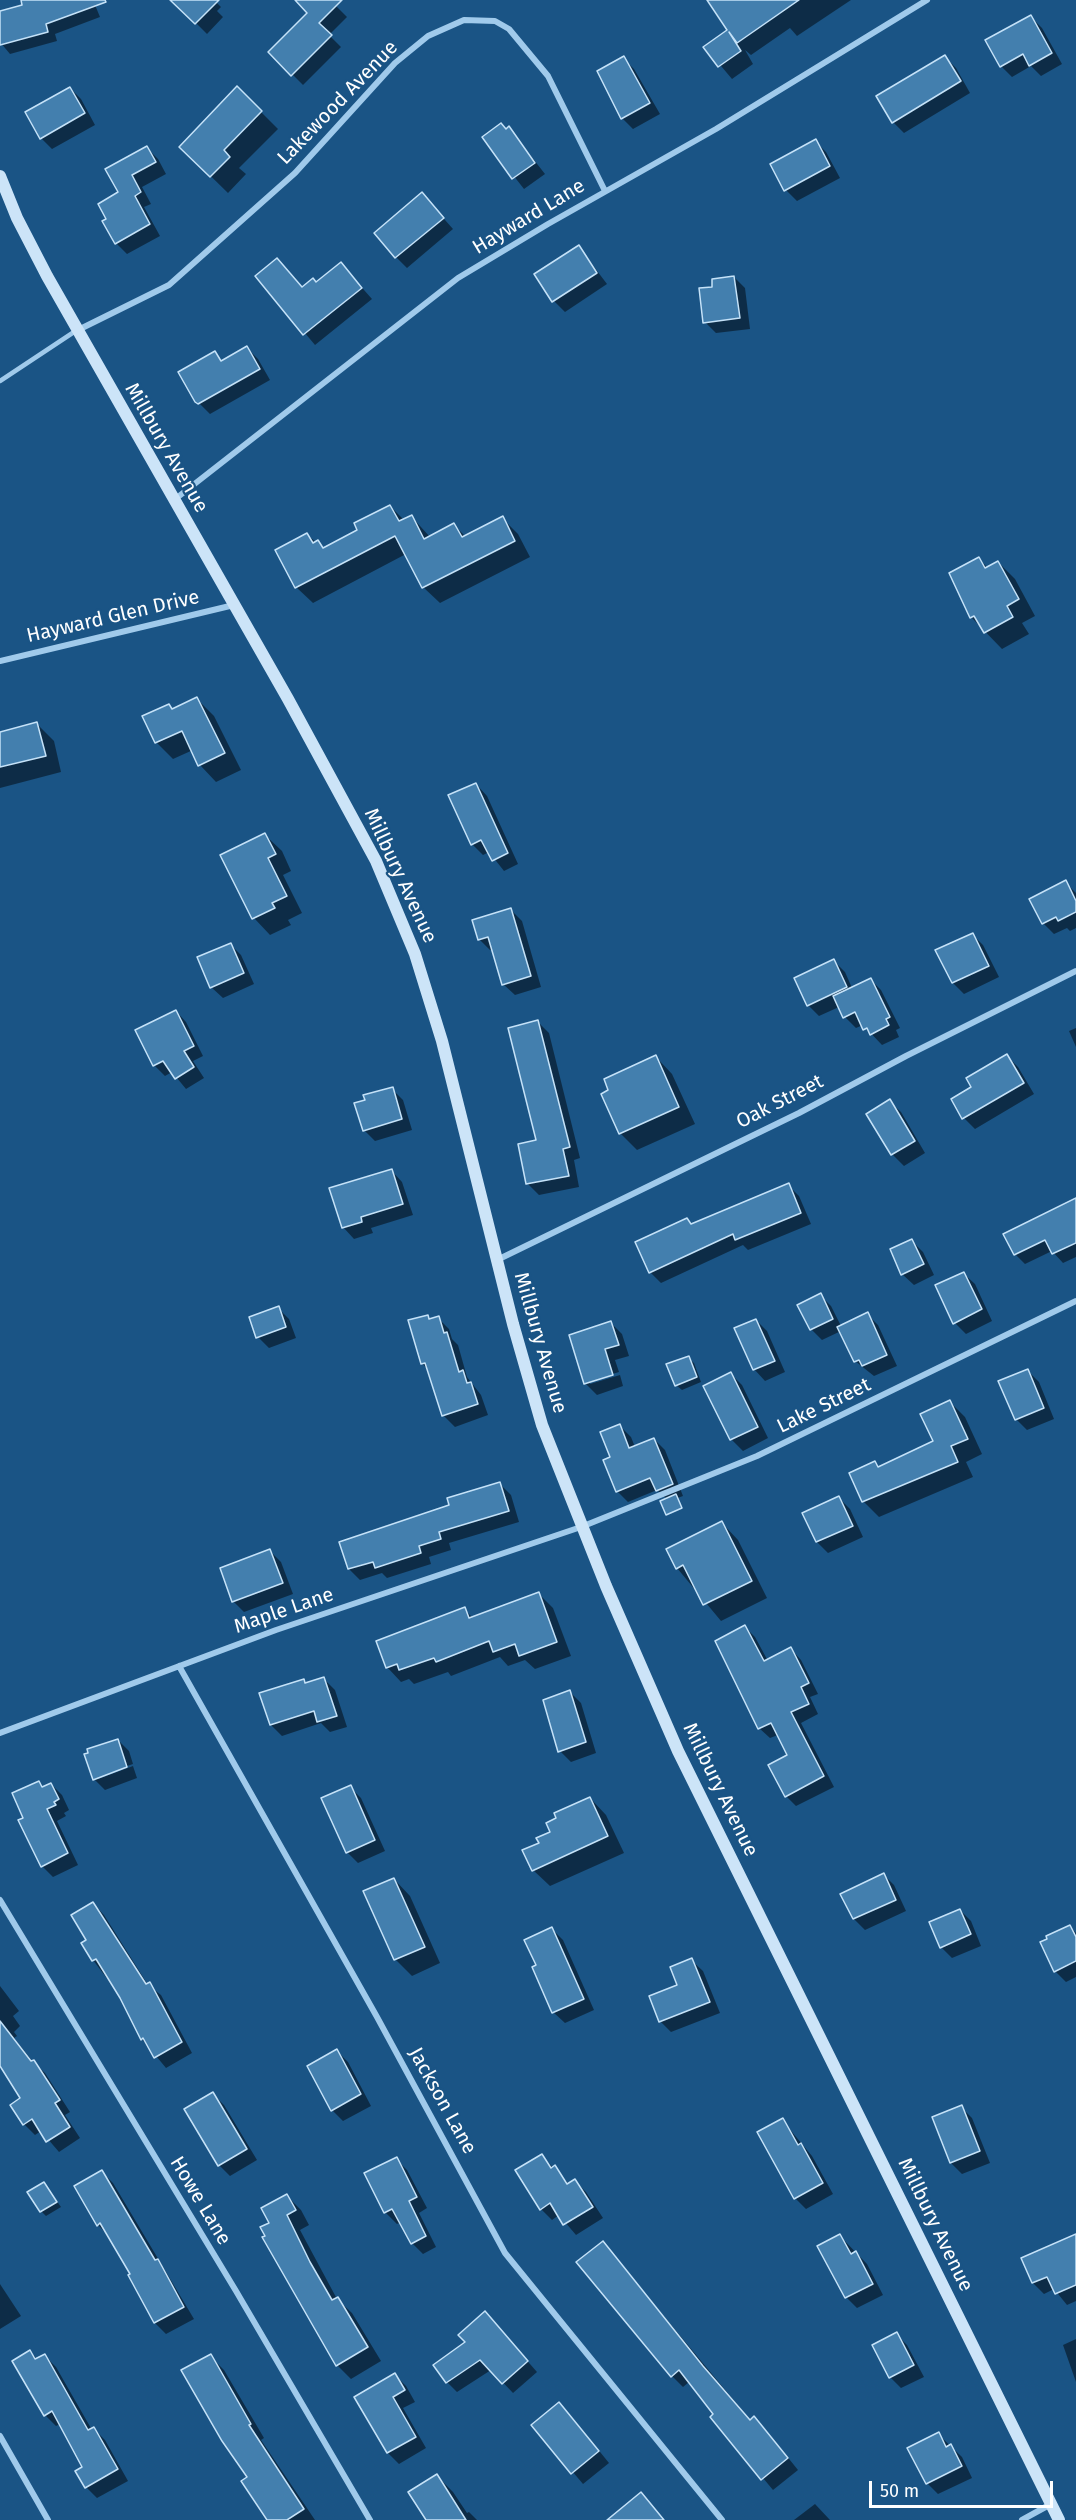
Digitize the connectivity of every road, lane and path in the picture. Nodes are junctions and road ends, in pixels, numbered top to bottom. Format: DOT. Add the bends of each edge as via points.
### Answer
graph roads {
  1 [pos="927,0"];
  2 [pos="0,176"];
  3 [pos="605,191"];
  4 [pos="77,330"];
  5 [pos="0,381"];
  6 [pos="174,500"];
  7 [pos="234,605"];
  8 [pos="0,661"];
  9 [pos="1076,971"];
  10 [pos="497,1260"];
  11 [pos="1076,1301"];
  12 [pos="581,1527"];
  13 [pos="179,1666"];
  14 [pos="0,1733"];
  15 [pos="0,1900"];
  16 [pos="0,2436"];
  17 [pos="1051,2504"];
  18 [pos="48,2520"];
  19 [pos="370,2520"];
  20 [pos="722,2520"];
  21 [pos="1022,2520"];
  22 [pos="1059,2520"];
  1 -- 3 [label="street, Hayward Lane" via="716,129"];
  2 -- 4 [label="main road, Millbury Avenue"];
  3 -- 4 [label="street, Lakewood Avenue" via="548,76 509,29 495,21 464,21 428,36 395,63 295,173 169,285"];
  3 -- 6 [label="street, Hayward Lane" via="458,278"];
  4 -- 5 [label="lane"];
  4 -- 6 [label="main road, Millbury Avenue"];
  6 -- 7 [label="main road, Millbury Avenue"];
  7 -- 8 [label="street, Hayward Glen Drive"];
  7 -- 10 [label="main road, Millbury Avenue" via="376,861 415,954 460,1107"];
  9 -- 10 [label="street, Oak Street" via="799,1113"];
  10 -- 12 [label="main road, Millbury Avenue" via="542,1425"];
  11 -- 12 [label="street, Lake Street" via="757,1456"];
  12 -- 13 [label="street, Maple Lane"];
  12 -- 17 [label="main road, Millbury Avenue" via="678,1751"];
  13 -- 14 [label="street, Maple Lane"];
  13 -- 20 [label="street, Jackson Lane" via="505,2253"];
  15 -- 19 [label="street, Howe Lane"];
  16 -- 18 [label="street"];
  17 -- 21 [label="street"];
  17 -- 22 [label="main road, Millbury Avenue"];
}
